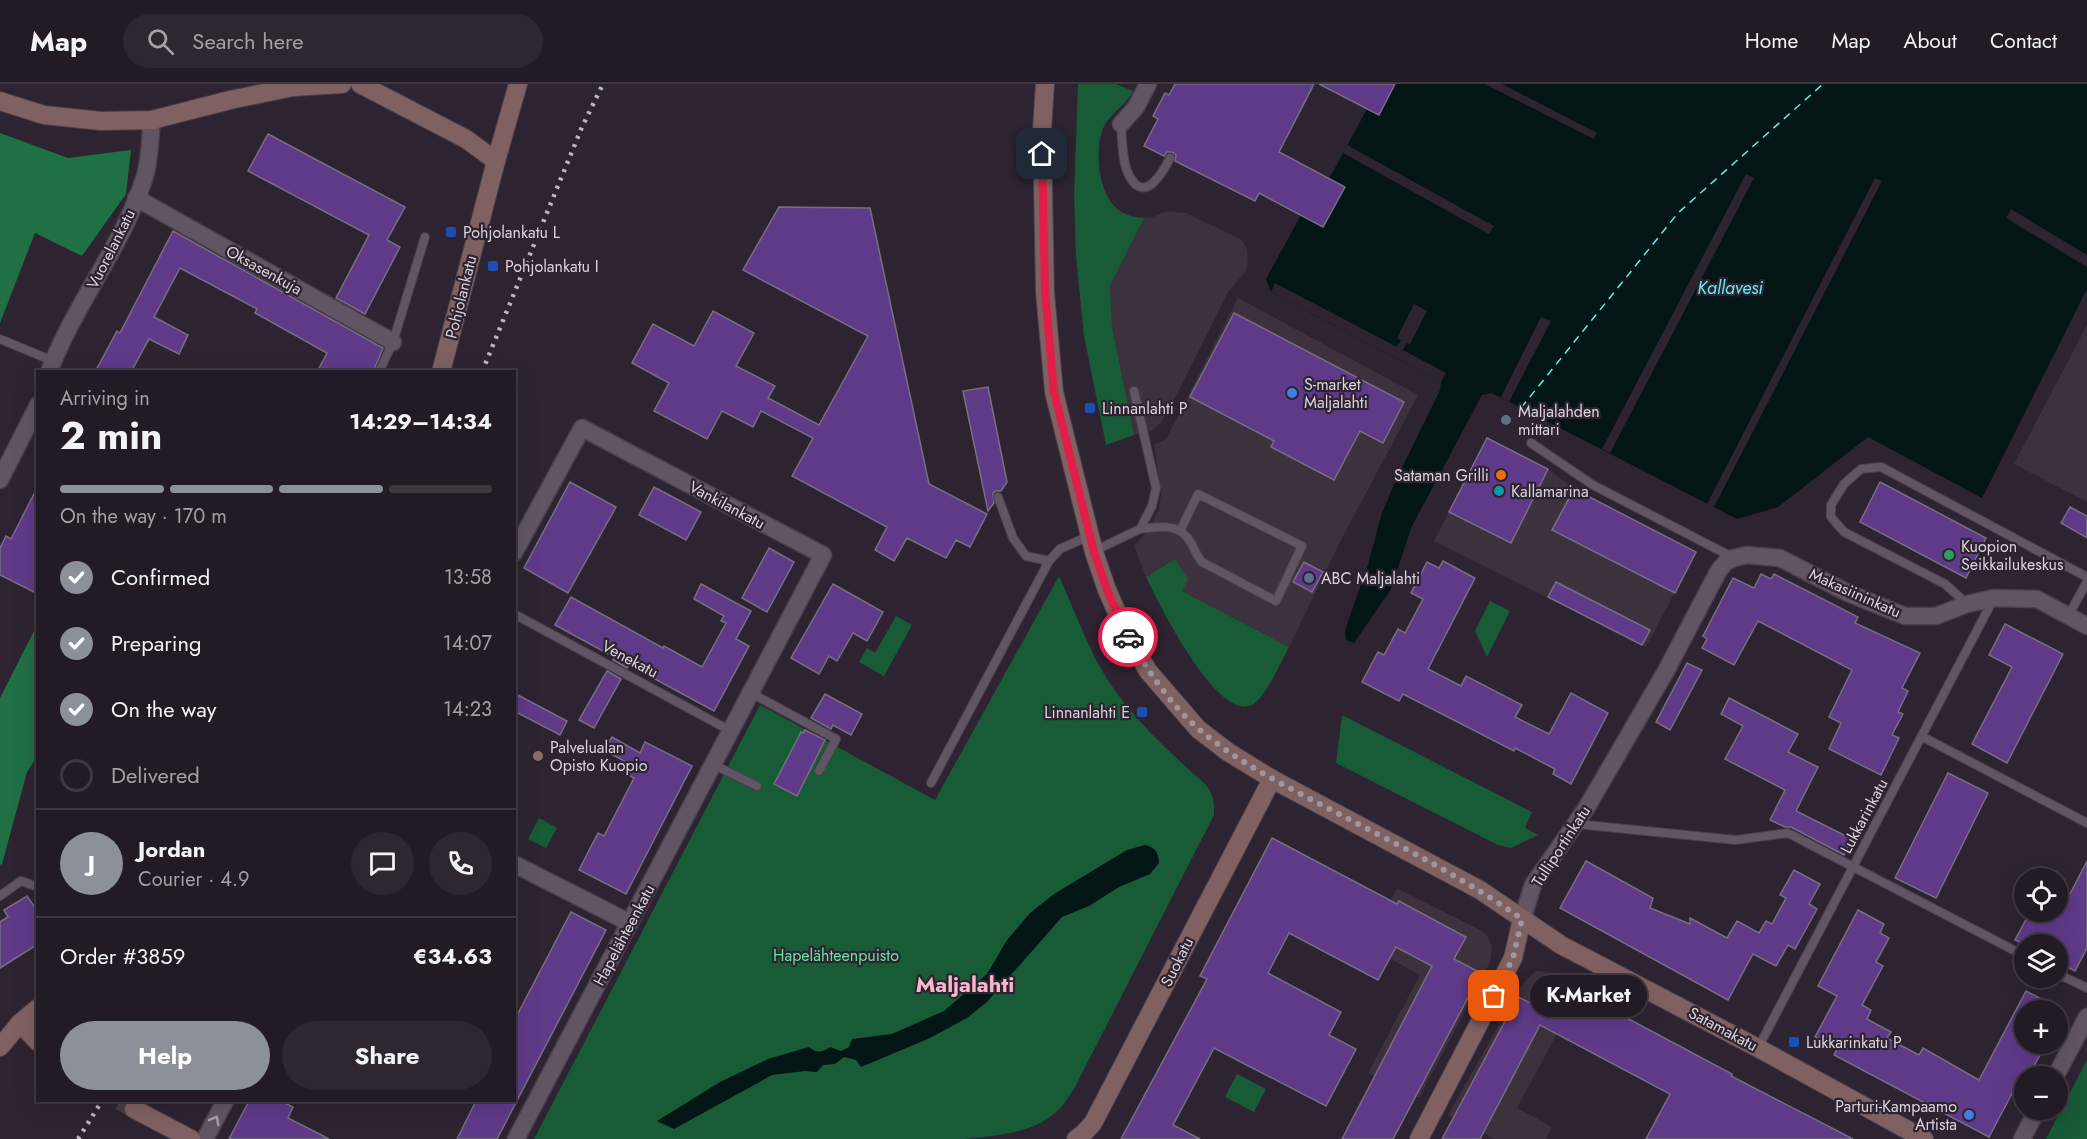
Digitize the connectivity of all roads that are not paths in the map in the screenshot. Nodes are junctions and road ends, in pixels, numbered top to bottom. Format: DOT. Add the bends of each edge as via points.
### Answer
graph roads {
  1 [pos="342,84"];
  2 [pos="360,84"];
  3 [pos="518,84"];
  4 [pos="1045,84"];
  5 [pos="1148,84"];
  6 [pos="0,101"];
  7 [pos="152,120"];
  8 [pos="1121,124"];
  9 [pos="1170,159"];
  10 [pos="496,161"];
  11 [pos="136,198"];
  12 [pos="425,237"];
  13 [pos="0,339"];
  14 [pos="393,342"];
  15 [pos="51,367"];
  16 [pos="381,370"];
  17 [pos="442,370"];
  18 [pos="1134,391"];
  19 [pos="36,409"];
  20 [pos="1531,443"];
  21 [pos="0,480"];
  22 [pos="998,497"];
  23 [pos="1140,529"];
  24 [pos="1180,531"];
  25 [pos="1091,544"];
  26 [pos="516,549"];
  27 [pos="1730,560"];
  28 [pos="1049,561"];
  29 [pos="2087,577"];
  30 [pos="2087,582"];
  31 [pos="1994,598"];
  32 [pos="1967,604"];
  33 [pos="516,615"];
  34 [pos="2068,616"];
  35 [pos="2087,626"];
  36 [pos="751,693"];
  37 [pos="732,731"];
  38 [pos="1923,737"];
  39 [pos="714,765"];
  40 [pos="819,771"];
  41 [pos="1272,779"];
  42 [pos="931,783"];
  43 [pos="757,786"];
  44 [pos="2087,823"];
  45 [pos="1576,824"];
  46 [pos="516,865"];
  47 [pos="1855,866"];
  48 [pos="36,886"];
  49 [pos="0,896"];
  50 [pos="1522,919"];
  51 [pos="630,923"];
  52 [pos="2014,950"];
  53 [pos="2068,979"];
  54 [pos="2087,988"];
  55 [pos="36,1010"];
  56 [pos="2087,1017"];
  57 [pos="20,1023"];
  58 [pos="0,1030"];
  59 [pos="36,1040"];
  60 [pos="0,1047"];
  61 [pos="1758,1048"];
  62 [pos="2061,1066"];
  63 [pos="224,1102"];
  64 [pos="134,1109"];
  65 [pos="2032,1120"];
  66 [pos="191,1139"];
  67 [pos="205,1139"];
  68 [pos="516,1139"];
  69 [pos="1076,1139"];
  70 [pos="1419,1139"];
  71 [pos="1924,1139"];
  72 [pos="2022,1139"];
  1 -- 7 [label="main road" via="293,87"];
  2 -- 10 [label="main road" via="466,139"];
  3 -- 10 [label="main road, Pohjolankatu"];
  4 -- 25 [label="main road, Satamakatu" via="1045,292 1051,359 1057,404"];
  5 -- 8 [label="street"];
  6 -- 7 [label="main road" via="44,115 101,121"];
  7 -- 11 [label="street, Vuorelankatu" via="145,177"];
  8 -- 9 [label="lane" via="1129,176 1138,185 1157,182"];
  10 -- 17 [label="main road, Pohjolankatu"];
  11 -- 14 [label="street, Oksasenkuja"];
  11 -- 15 [label="street, Vuorelankatu"];
  12 -- 14 [label="lane"];
  13 -- 15 [label="lane"];
  14 -- 16 [label="lane"];
  18 -- 23 [label="lane" via="1156,488"];
  19 -- 21 [label="street"];
  20 -- 27 [label="lane" via="1593,485"];
  22 -- 28 [label="lane" via="1018,547 1026,556"];
  23 -- 24 [label="lane"];
  23 -- 25 [label="lane"];
  24 -- 24 [label="lane" via="1198,494 1302,546 1276,601 1202,562 1188,537"];
  25 -- 28 [label="lane" via="1060,549"];
  25 -- 41 [label="main road, Satamakatu" via="1127,635 1148,670 1198,729"];
  26 -- 36 [label="street, Vankilankatu" via="582,428 823,555"];
  27 -- 32 [label="street, Makasiininkatu" via="1747,555 1780,558 1848,593 1905,616 1936,616"];
  27 -- 45 [label="street, Tulliportinkatu" via="1719,570 1660,681"];
  28 -- 42 [label="lane"];
  29 -- 32 [label="lane" via="1881,467 1861,469 1844,484 1830,505 1831,517 1844,532 1945,584"];
  30 -- 34 [label="lane"];
  31 -- 32 [label="street, Makasiininkatu"];
  31 -- 34 [label="street, Makasiininkatu" via="2037,599"];
  31 -- 38 [label="lane, Lukkarinkatu"];
  33 -- 37 [label="lane, Venekatu"];
  34 -- 35 [label="street, Makasiininkatu"];
  36 -- 37 [label="street, Vankilankatu"];
  36 -- 40 [label="lane" via="836,739"];
  37 -- 39 [label="street, Hapelähteenkatu"];
  38 -- 44 [label="lane"];
  38 -- 47 [label="lane, Lukkarinkatu"];
  39 -- 43 [label="lane"];
  39 -- 51 [label="street, Hapelähteenkatu"];
  41 -- 50 [label="main road, Satamakatu" via="1480,890"];
  41 -- 69 [label="main road, Suokatu" via="1093,1124"];
  45 -- 47 [label="lane" via="1736,840 1788,833"];
  45 -- 50 [label="street, Tulliportinkatu" via="1533,885"];
  46 -- 51 [label="street"];
  47 -- 52 [label="lane"];
  47 -- 61 [label="lane, Lukkarinkatu"];
  48 -- 49 [label="lane" via="21,881"];
  50 -- 61 [label="main road, Satamakatu" via="1561,945"];
  50 -- 70 [label="main road, Tulliportinkatu" via="1513,958"];
  51 -- 68 [label="street, Hapelähteenkatu"];
  53 -- 54 [label="lane"];
  55 -- 57 [label="main road"];
  56 -- 62 [label="street"];
  57 -- 58 [label="main road"];
  57 -- 59 [label="main road"];
  57 -- 60 [label="main road"];
  61 -- 71 [label="main road, Satamakatu"];
  67 -- 63 [label="street, one-way"];
  64 -- 66 [label="main road"];
  65 -- 72 [label="street"];
}
